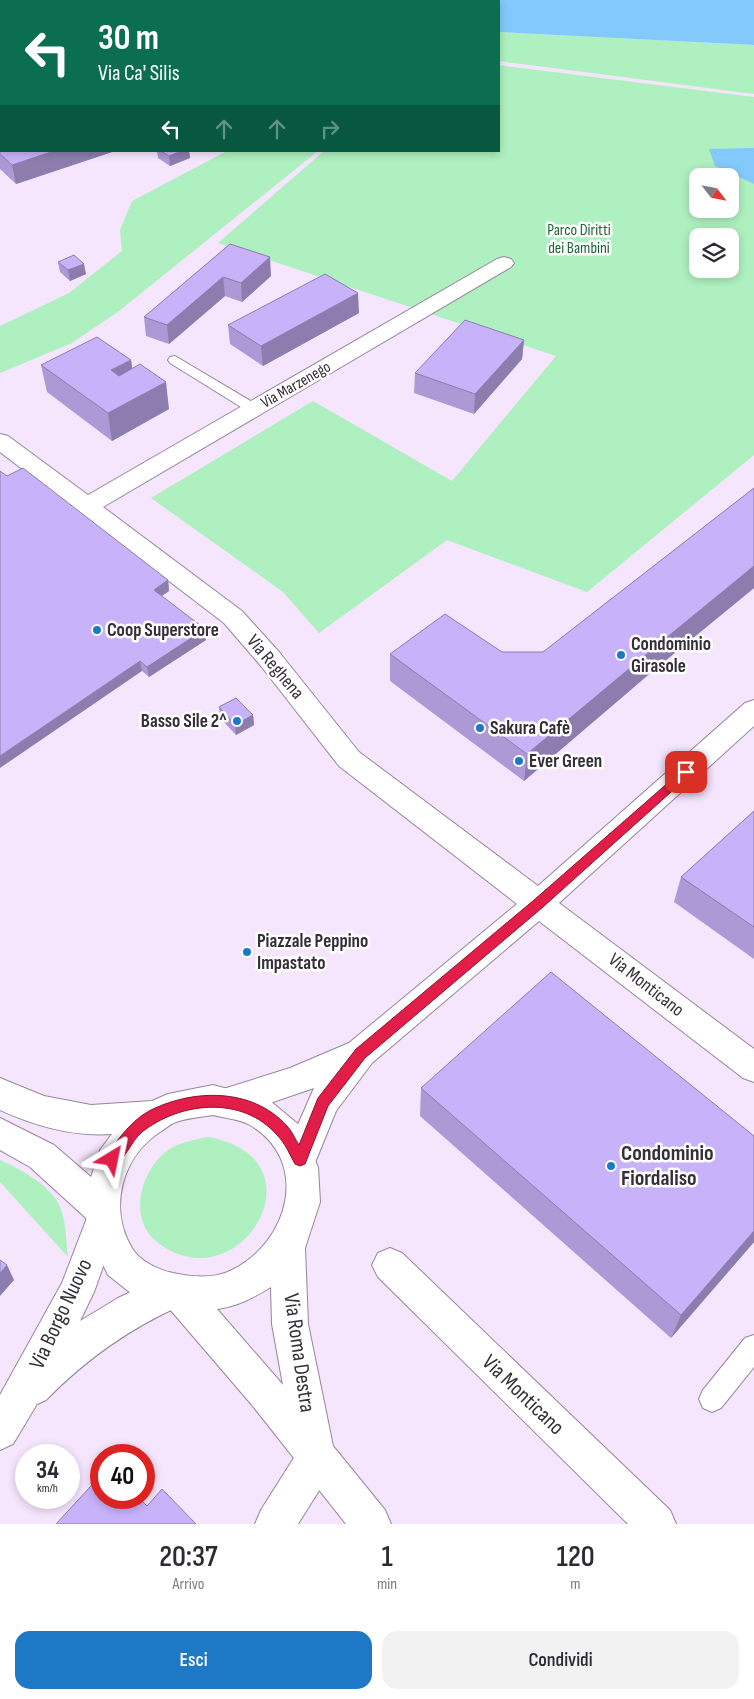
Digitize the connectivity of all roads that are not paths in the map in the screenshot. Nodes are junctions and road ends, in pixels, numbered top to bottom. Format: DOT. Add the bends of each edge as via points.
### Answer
graph roads {
  1 [pos="504,263"];
  2 [pos="175,360"];
  3 [pos="254,409"];
  4 [pos="0,441"];
  5 [pos="87,506"];
  6 [pos="754,710"];
  7 [pos="539,903"];
  8 [pos="361,1053"];
  9 [pos="754,1068"];
  10 [pos="0,1093"];
  11 [pos="229,1102"];
  12 [pos="153,1116"];
  13 [pos="0,1133"];
  14 [pos="300,1159"];
  15 [pos="101,1215"];
  16 [pos="287,1246"];
  17 [pos="390,1265"];
  18 [pos="174,1293"];
  19 [pos="754,1346"];
  20 [pos="712,1399"];
  21 [pos="8,1418"];
  22 [pos="316,1459"];
  23 [pos="275,1524"];
  24 [pos="371,1524"];
  25 [pos="656,1524"];
  1 -- 3 [label="street, Via Marzenego"];
  2 -- 3 [label="lane"];
  3 -- 5 [label="street, Via Marzenego"];
  4 -- 5 [label="street, Via Reghena"];
  5 -- 7 [label="street, Via Reghena" via="233,617 349,759"];
  6 -- 7 [label="street"];
  7 -- 8 [label="street"];
  7 -- 9 [label="street, Via Monticano"];
  8 -- 11 [label="street" via="295,1081"];
  8 -- 14 [label="street" via="323,1102"];
  10 -- 12 [label="street, Via Roma Destra" via="44,1110 89,1120"];
  11 -- 12 [label="street, Via Roma Destra" via="187,1102"];
  11 -- 14 [label="street, Via Roma Destra" via="254,1110 272,1121 283,1131"];
  12 -- 15 [label="street, Via Roma Destra" via="130,1134 116,1152 104,1177 100,1194"];
  13 -- 15 [label="street, Via Roma Destra" via="42,1156"];
  14 -- 16 [label="street, Via Roma Destra" via="305,1199"];
  15 -- 18 [label="street, Via Roma Destra" via="108,1242 124,1266 140,1279"];
  15 -- 21 [label="street, Via Borgo Nuovo" via="76,1292"];
  16 -- 18 [label="street, Via Roma Destra" via="268,1267 238,1285 205,1294"];
  16 -- 22 [label="street, Via Roma Destra" via="290,1324"];
  17 -- 25 [label="street, Via Monticano"];
  18 -- 21 [label="street, Via Borgo Nuovo" via="142,1303 82,1340"];
  18 -- 22 [label="street, Via Roma Destra" via="264,1392"];
  19 -- 20 [label="lane"];
  22 -- 23 [label="street"];
  22 -- 24 [label="street, Via Roma Destra"];
}
